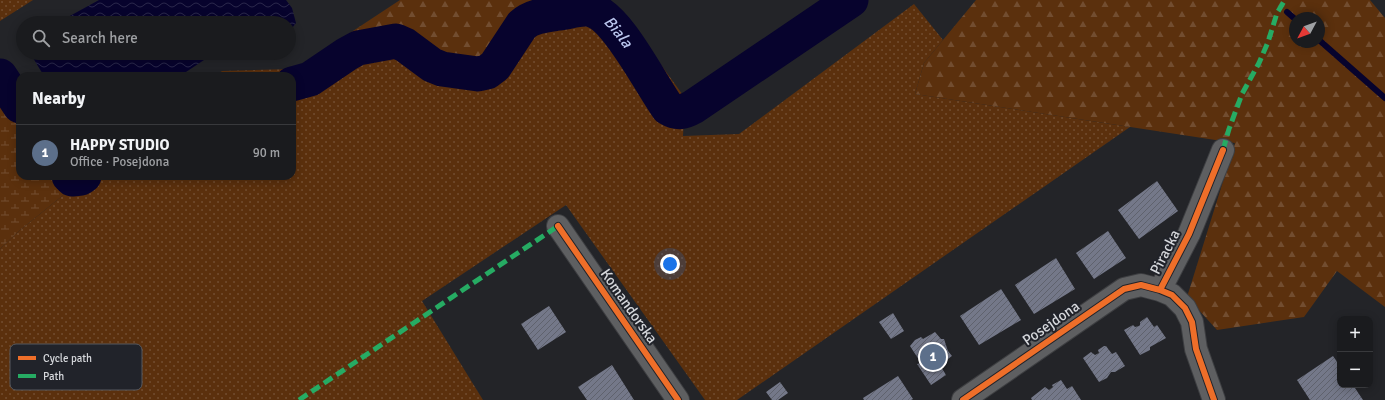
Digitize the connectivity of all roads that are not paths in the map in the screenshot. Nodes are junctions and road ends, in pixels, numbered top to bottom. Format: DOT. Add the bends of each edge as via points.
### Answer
graph roads {
  1 [pos="1223,150"];
  2 [pos="558,226"];
  3 [pos="1160,290"];
  4 [pos="678,400"];
  5 [pos="963,400"];
  6 [pos="1214,400"];
  1 -- 3 [label="street, Piracka" via="1189,234"];
  2 -- 4 [label="street, Komandorska"];
  3 -- 5 [label="street, Posejdona" via="1141,285 1124,289"];
  3 -- 6 [label="street, Piracka" via="1172,295 1185,308 1192,322 1196,349"];
}
